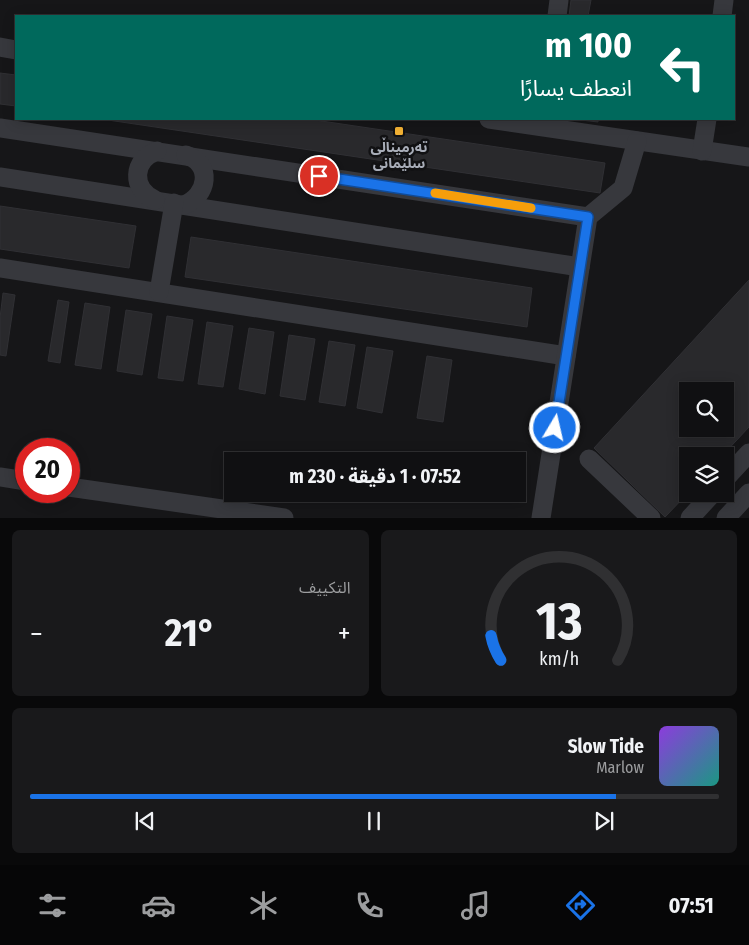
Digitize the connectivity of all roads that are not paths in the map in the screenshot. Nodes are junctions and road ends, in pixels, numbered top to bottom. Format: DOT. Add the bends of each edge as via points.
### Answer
graph roads {
  1 [pos="559,0"];
  2 [pos="724,0"];
  3 [pos="557,15"];
  4 [pos="722,15"];
  5 [pos="0,47"];
  6 [pos="15,50"];
  7 [pos="502,120"];
  8 [pos="707,120"];
  9 [pos="541,123"];
  10 [pos="0,128"];
  11 [pos="637,140"];
  12 [pos="157,150"];
  13 [pos="702,150"];
  14 [pos="184,155"];
  15 [pos="749,157"];
  16 [pos="0,177"];
  17 [pos="155,200"];
  18 [pos="179,204"];
  19 [pos="588,217"];
  20 [pos="580,267"];
  21 [pos="0,268"];
  22 [pos="160,292"];
  23 [pos="566,356"];
  24 [pos="749,453"];
  25 [pos="589,459"];
  26 [pos="734,469"];
  27 [pos="0,477"];
  28 [pos="15,479"];
  29 [pos="80,489"];
  30 [pos="749,493"];
  31 [pos="705,502"];
  32 [pos="284,518"];
  33 [pos="542,518"];
  34 [pos="651,518"];
  35 [pos="690,518"];
  36 [pos="726,518"];
  1 -- 3 [label="lane"];
  2 -- 4 [label="lane"];
  5 -- 6 [label="lane"];
  7 -- 9 [label="lane"];
  8 -- 13 [label="lane"];
  9 -- 11 [label="lane"];
  10 -- 12 [label="lane"];
  11 -- 13 [label="lane"];
  11 -- 19 [label="lane" via="623,188"];
  12 -- 14 [label="lane"];
  12 -- 17 [label="lane" via="144,158 137,171 142,192"];
  13 -- 15 [label="lane"];
  14 -- 18 [label="lane" via="192,157 202,169 204,184 198,198"];
  14 -- 19 [label="lane"];
  16 -- 17 [label="lane"];
  17 -- 18 [label="lane"];
  18 -- 20 [label="lane"];
  18 -- 22 [label="lane"];
  19 -- 20 [label="lane"];
  20 -- 23 [label="lane"];
  21 -- 22 [label="lane"];
  22 -- 23 [label="lane"];
  23 -- 33 [label="lane"];
  24 -- 26 [label="lane"];
  25 -- 34 [label="lane"];
  27 -- 28 [label="lane"];
  29 -- 32 [label="lane"];
  30 -- 36 [label="lane"];
  31 -- 35 [label="lane"];
}
